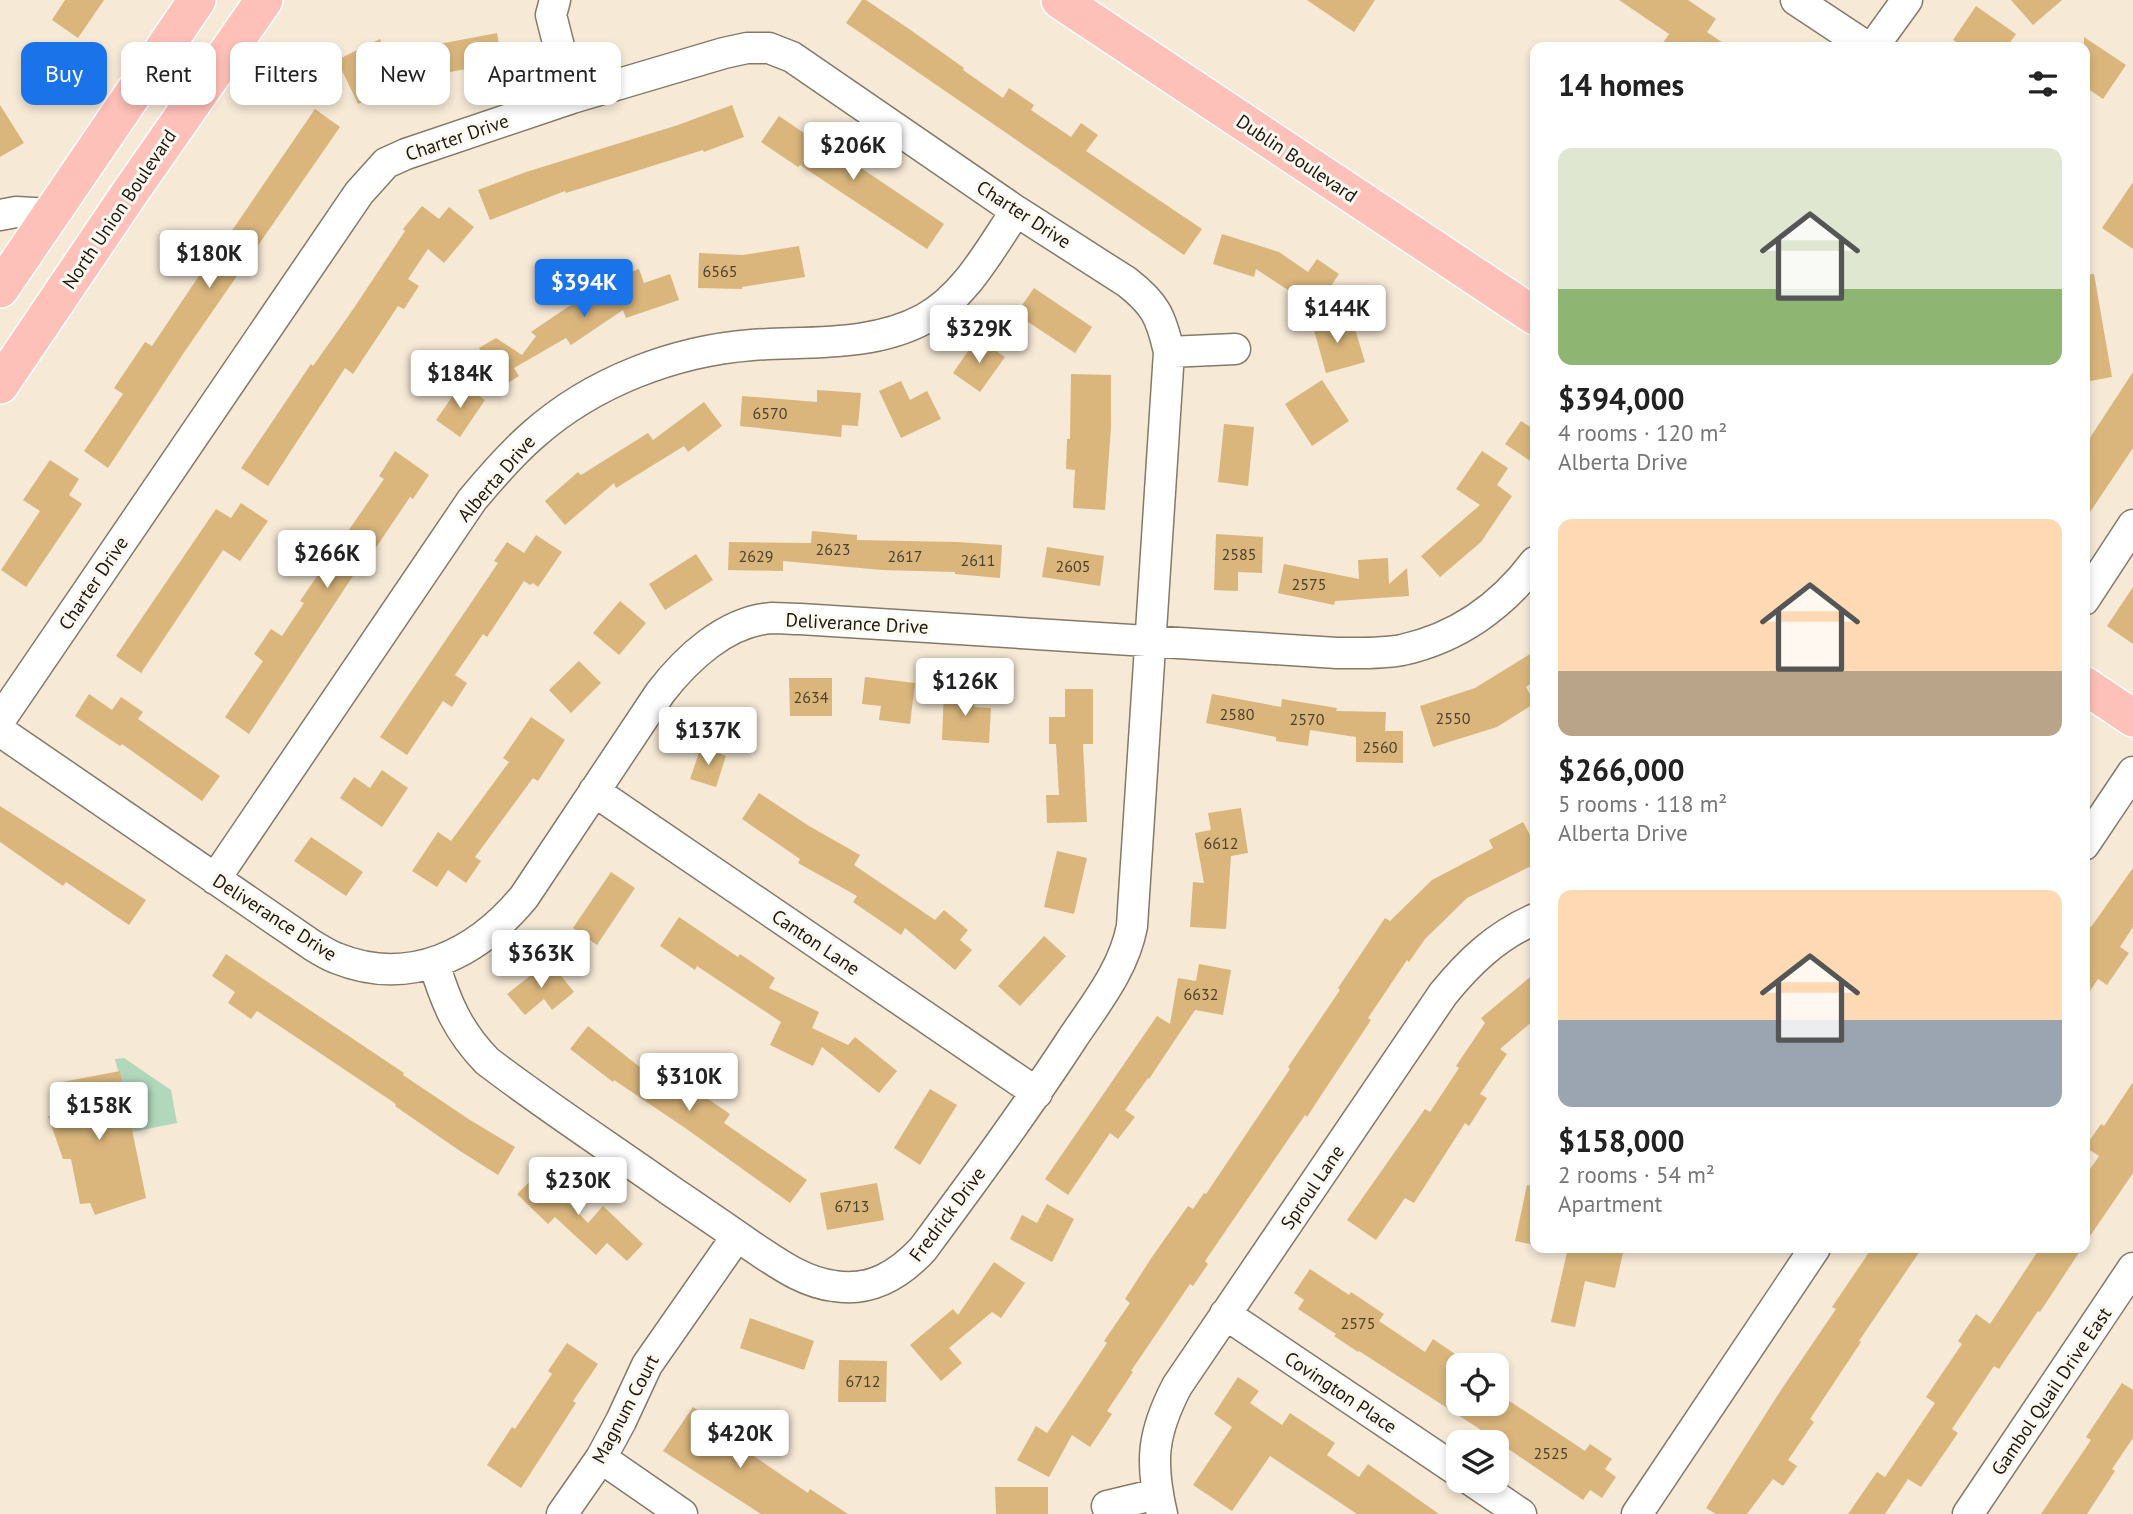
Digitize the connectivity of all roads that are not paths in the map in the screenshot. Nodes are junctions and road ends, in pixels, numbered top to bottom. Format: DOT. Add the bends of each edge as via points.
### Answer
graph roads {
  1 [pos="197,0"];
  2 [pos="264,0"];
  3 [pos="555,0"];
  4 [pos="1060,0"];
  5 [pos="1796,0"];
  6 [pos="1908,0"];
  7 [pos="558,42"];
  8 [pos="1859,42"];
  9 [pos="1877,42"];
  10 [pos="621,83"];
  11 [pos="551,105"];
  12 [pos="1016,211"];
  13 [pos="51,214"];
  14 [pos="0,215"];
  15 [pos="0,289"];
  16 [pos="1530,313"];
  17 [pos="1235,349"];
  18 [pos="1169,352"];
  19 [pos="0,385"];
  20 [pos="2133,525"];
  21 [pos="1530,568"];
  22 [pos="2090,591"];
  23 [pos="1151,640"];
  24 [pos="2090,689"];
  25 [pos="2133,718"];
  26 [pos="0,720"];
  27 [pos="0,731"];
  28 [pos="2133,772"];
  29 [pos="594,792"];
  30 [pos="2090,836"];
  31 [pos="215,879"];
  32 [pos="1530,921"];
  33 [pos="433,964"];
  34 [pos="1037,1093"];
  35 [pos="737,1236"];
  36 [pos="1812,1253"];
  37 [pos="2133,1268"];
  38 [pos="1225,1314"];
  39 [pos="601,1458"];
  40 [pos="1446,1463"];
  41 [pos="1490,1493"];
  42 [pos="1159,1504"];
  43 [pos="1107,1506"];
  44 [pos="562,1514"];
  45 [pos="682,1514"];
  46 [pos="1521,1514"];
  47 [pos="1637,1514"];
  48 [pos="1968,1514"];
  1 -- 13 [label="main road"];
  2 -- 19 [label="main road, North Union Boulevard"];
  3 -- 7 [label="street" via="551,15"];
  4 -- 16 [label="main road, Dublin Boulevard"];
  5 -- 8 [label="street"];
  6 -- 9 [label="street"];
  10 -- 12 [label="street, Charter Drive" via="723,53 769,48 792,57"];
  11 -- 26 [label="street, Charter Drive" via="407,154 386,163 371,178"];
  12 -- 18 [label="street, Charter Drive" via="1143,295 1156,310"];
  12 -- 31 [label="street, Alberta Drive" via="961,289 925,318 875,336 694,353 597,391 536,432 472,500"];
  13 -- 14 [label="street"];
  13 -- 15 [label="main road"];
  17 -- 18 [label="street"];
  18 -- 23 [label="street, Charter Drive"];
  20 -- 22 [label="street"];
  21 -- 23 [label="street, Deliverance Drive" via="1474,621 1401,650 1337,653"];
  23 -- 29 [label="street, Deliverance Drive" via="770,618 744,625 719,637 679,669"];
  23 -- 34 [label="street, Fredrick Drive" via="1128,945 1112,979"];
  24 -- 25 [label="main road"];
  27 -- 31 [label="street, Deliverance Drive"];
  28 -- 30 [label="street"];
  29 -- 33 [label="street, Deliverance Drive" via="508,916 475,943"];
  29 -- 34 [label="street, Canton Lane"];
  31 -- 33 [label="street, Deliverance Drive" via="336,958 382,969"];
  32 -- 38 [label="street, Sproul Lane" via="1476,957 1443,995"];
  33 -- 35 [label="street, Fredrick Drive" via="456,1023 487,1061"];
  34 -- 35 [label="street, Fredrick Drive" via="923,1249 891,1277 855,1287 811,1281"];
  35 -- 39 [label="street, Magnum Court" via="647,1365"];
  36 -- 47 [label="street"];
  37 -- 48 [label="street, Gambol Quail Drive East"];
  38 -- 40 [label="street, Covington Place"];
  38 -- 42 [label="street, Sproul Lane" via="1164,1411 1155,1452"];
  39 -- 44 [label="street, Magnum Court"];
  39 -- 45 [label="street"];
  41 -- 46 [label="street"];
  42 -- 43 [label="street, Sproul Lane"];
}
